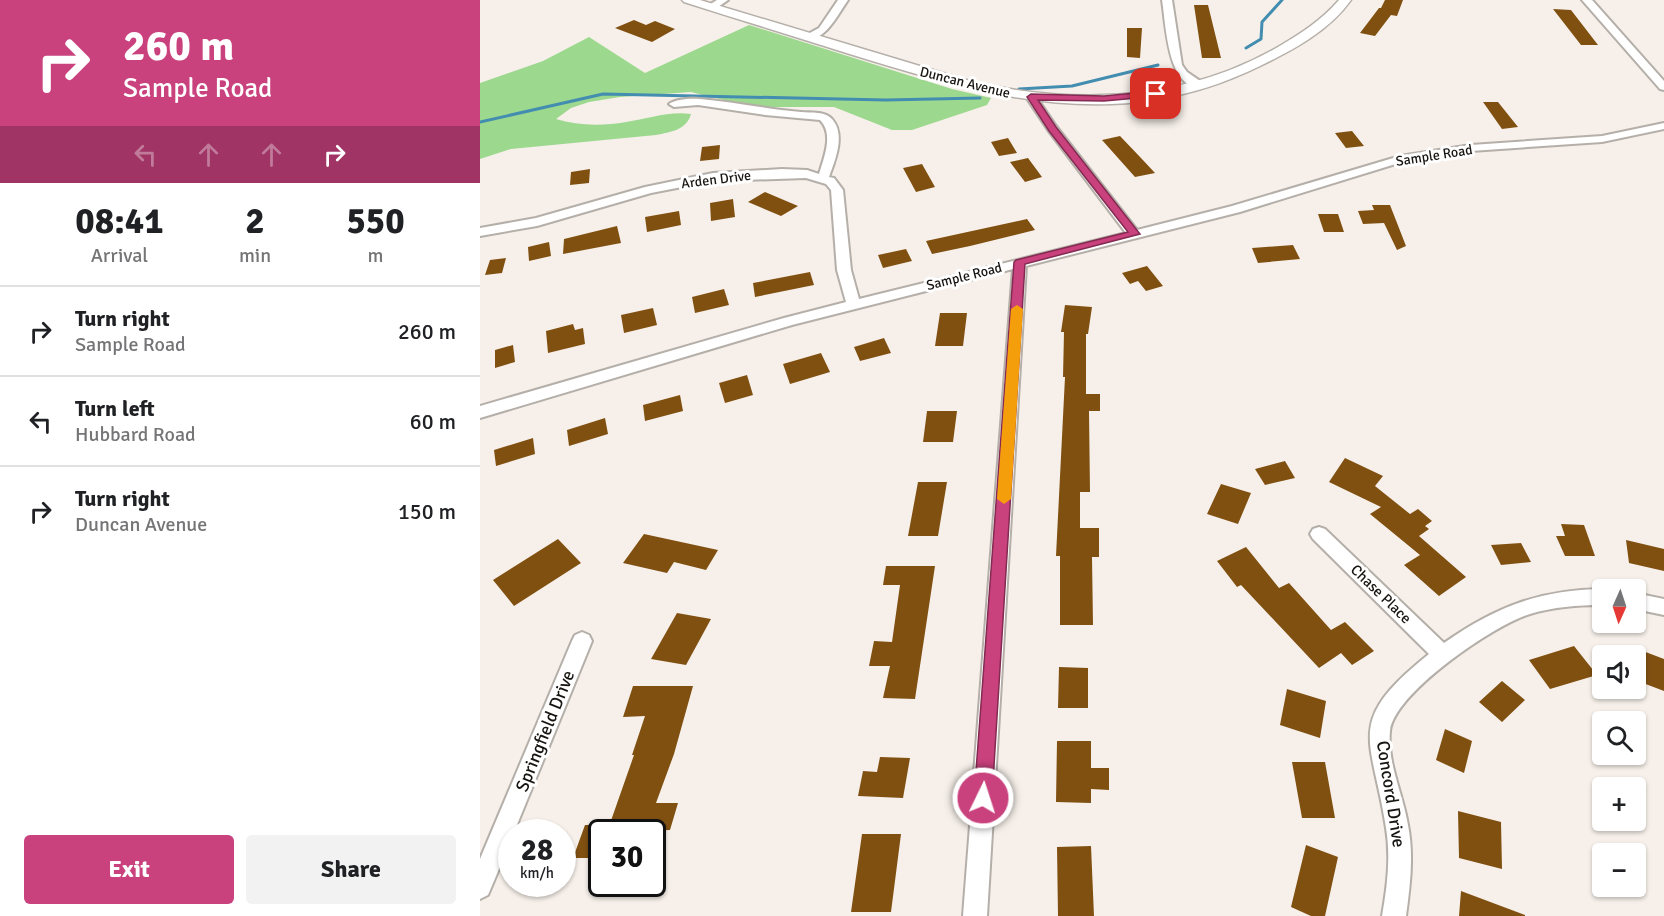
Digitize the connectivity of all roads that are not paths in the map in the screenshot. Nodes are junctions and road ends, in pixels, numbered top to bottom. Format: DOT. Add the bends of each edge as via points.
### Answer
graph roads {
  1 [pos="688,0"];
  2 [pos="723,0"];
  3 [pos="843,0"];
  4 [pos="1167,0"];
  5 [pos="1345,0"];
  6 [pos="1587,0"];
  7 [pos="712,7"];
  8 [pos="808,37"];
  9 [pos="1199,85"];
  10 [pos="1664,87"];
  11 [pos="1031,97"];
  12 [pos="674,104"];
  13 [pos="1664,126"];
  14 [pos="823,178"];
  15 [pos="480,232"];
  16 [pos="1134,234"];
  17 [pos="1020,262"];
  18 [pos="854,304"];
  19 [pos="480,412"];
  20 [pos="1319,534"];
  21 [pos="1592,598"];
  22 [pos="1646,603"];
  23 [pos="1664,607"];
  24 [pos="582,641"];
  25 [pos="1443,655"];
  26 [pos="480,887"];
  27 [pos="975,916"];
  28 [pos="1394,916"];
  1 -- 7 [label="main road, Duncan Avenue"];
  2 -- 7 [label="street"];
  3 -- 8 [label="street" via="820,32"];
  4 -- 9 [label="street" via="1177,65"];
  5 -- 9 [label="main road, Duncan Avenue" via="1319,25 1282,50"];
  6 -- 10 [label="street"];
  7 -- 8 [label="main road, Duncan Avenue"];
  8 -- 11 [label="main road, Duncan Avenue" via="965,84"];
  9 -- 11 [label="main road, Duncan Avenue" via="1122,98"];
  11 -- 16 [label="street"];
  12 -- 14 [label="street" via="698,102 823,117 830,124 833,138"];
  13 -- 16 [label="street, Sample Road" via="1602,139 1421,154 1236,209"];
  14 -- 15 [label="street, Arden Drive" via="782,173 692,180 537,222"];
  14 -- 18 [label="street" via="834,185 839,197 844,270"];
  16 -- 17 [label="street, Sample Road"];
  17 -- 18 [label="street, Sample Road"];
  17 -- 27 [label="street"];
  18 -- 19 [label="street, Sample Road" via="725,338"];
  20 -- 25 [label="street, Chase Place"];
  21 -- 25 [label="street, Concord Drive" via="1548,601 1521,609 1478,629"];
  22 -- 23 [label="street"];
  24 -- 26 [label="street, Springfield Drive"];
  25 -- 28 [label="street, Concord Drive" via="1395,697 1380,723 1384,770 1401,852"];
}
